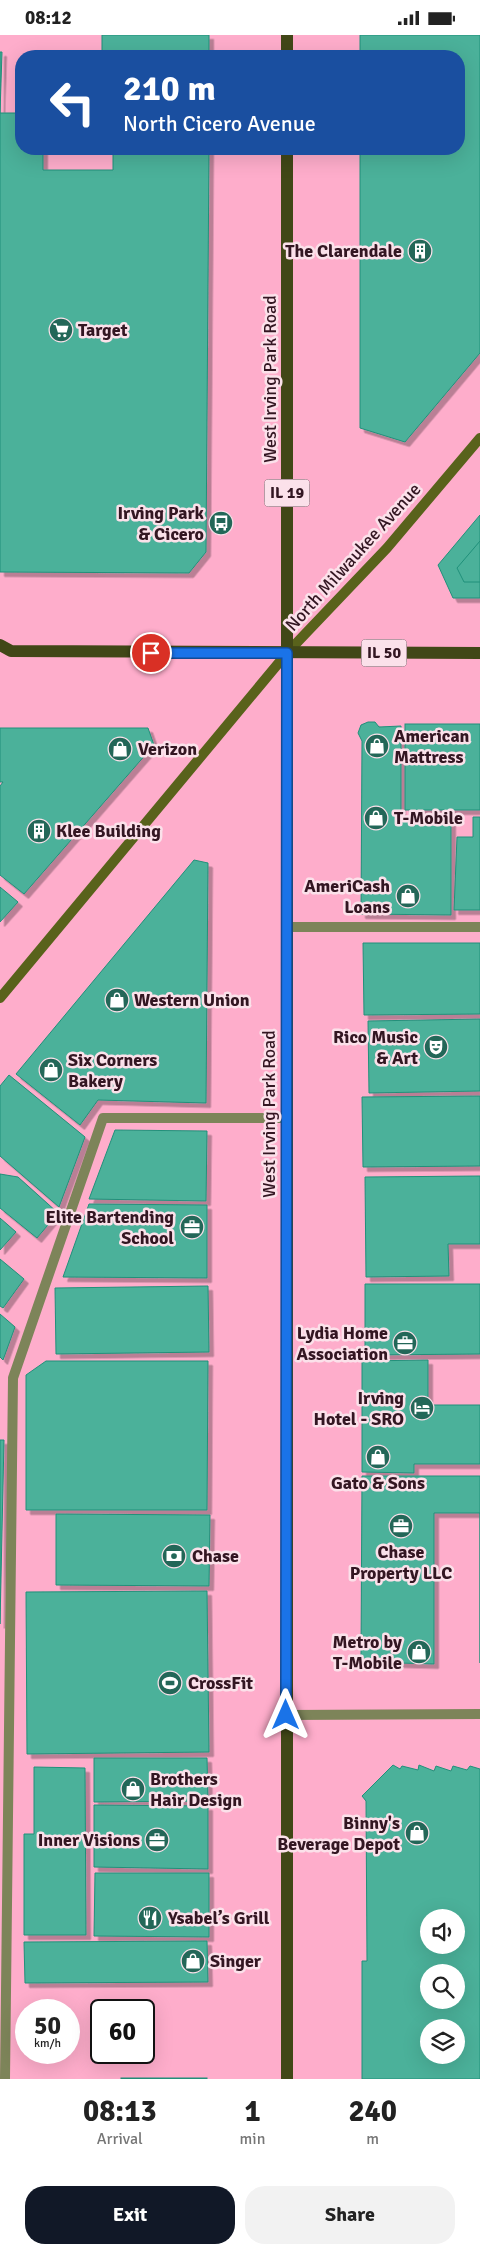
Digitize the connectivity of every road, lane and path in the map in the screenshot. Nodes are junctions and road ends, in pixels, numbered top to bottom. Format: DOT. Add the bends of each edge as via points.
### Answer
graph roads {
  1 [pos="287,35"];
  2 [pos="287,50"];
  3 [pos="287,155"];
  4 [pos="480,438"];
  5 [pos="4,651"];
  6 [pos="287,653"];
  7 [pos="480,653"];
  8 [pos="287,927"];
  9 [pos="480,927"];
  10 [pos="0,998"];
  11 [pos="287,1118"];
  12 [pos="4,1685"];
  13 [pos="480,1714"];
  14 [pos="286,1715"];
  15 [pos="5,2079"];
  16 [pos="286,2079"];
  1 -- 2 [label="main road"];
  3 -- 6 [label="main road, West Irving Park Road / IL 19"];
  4 -- 6 [label="main road, North Milwaukee Avenue" via="387,548"];
  5 -- 6 [label="main road, IL 50"];
  6 -- 7 [label="main road, IL 50"];
  6 -- 8 [label="main road, West Irving Park Road / IL 19"];
  6 -- 10 [label="main road, North Milwaukee Avenue"];
  8 -- 9 [label="street"];
  8 -- 11 [label="main road, West Irving Park Road / IL 19"];
  11 -- 12 [label="street" via="103,1118 12,1378"];
  11 -- 14 [label="main road, West Irving Park Road / IL 19"];
  12 -- 15 [label="street"];
  13 -- 14 [label="street"];
  14 -- 16 [label="main road, West Irving Park Road / IL 19"];
}
